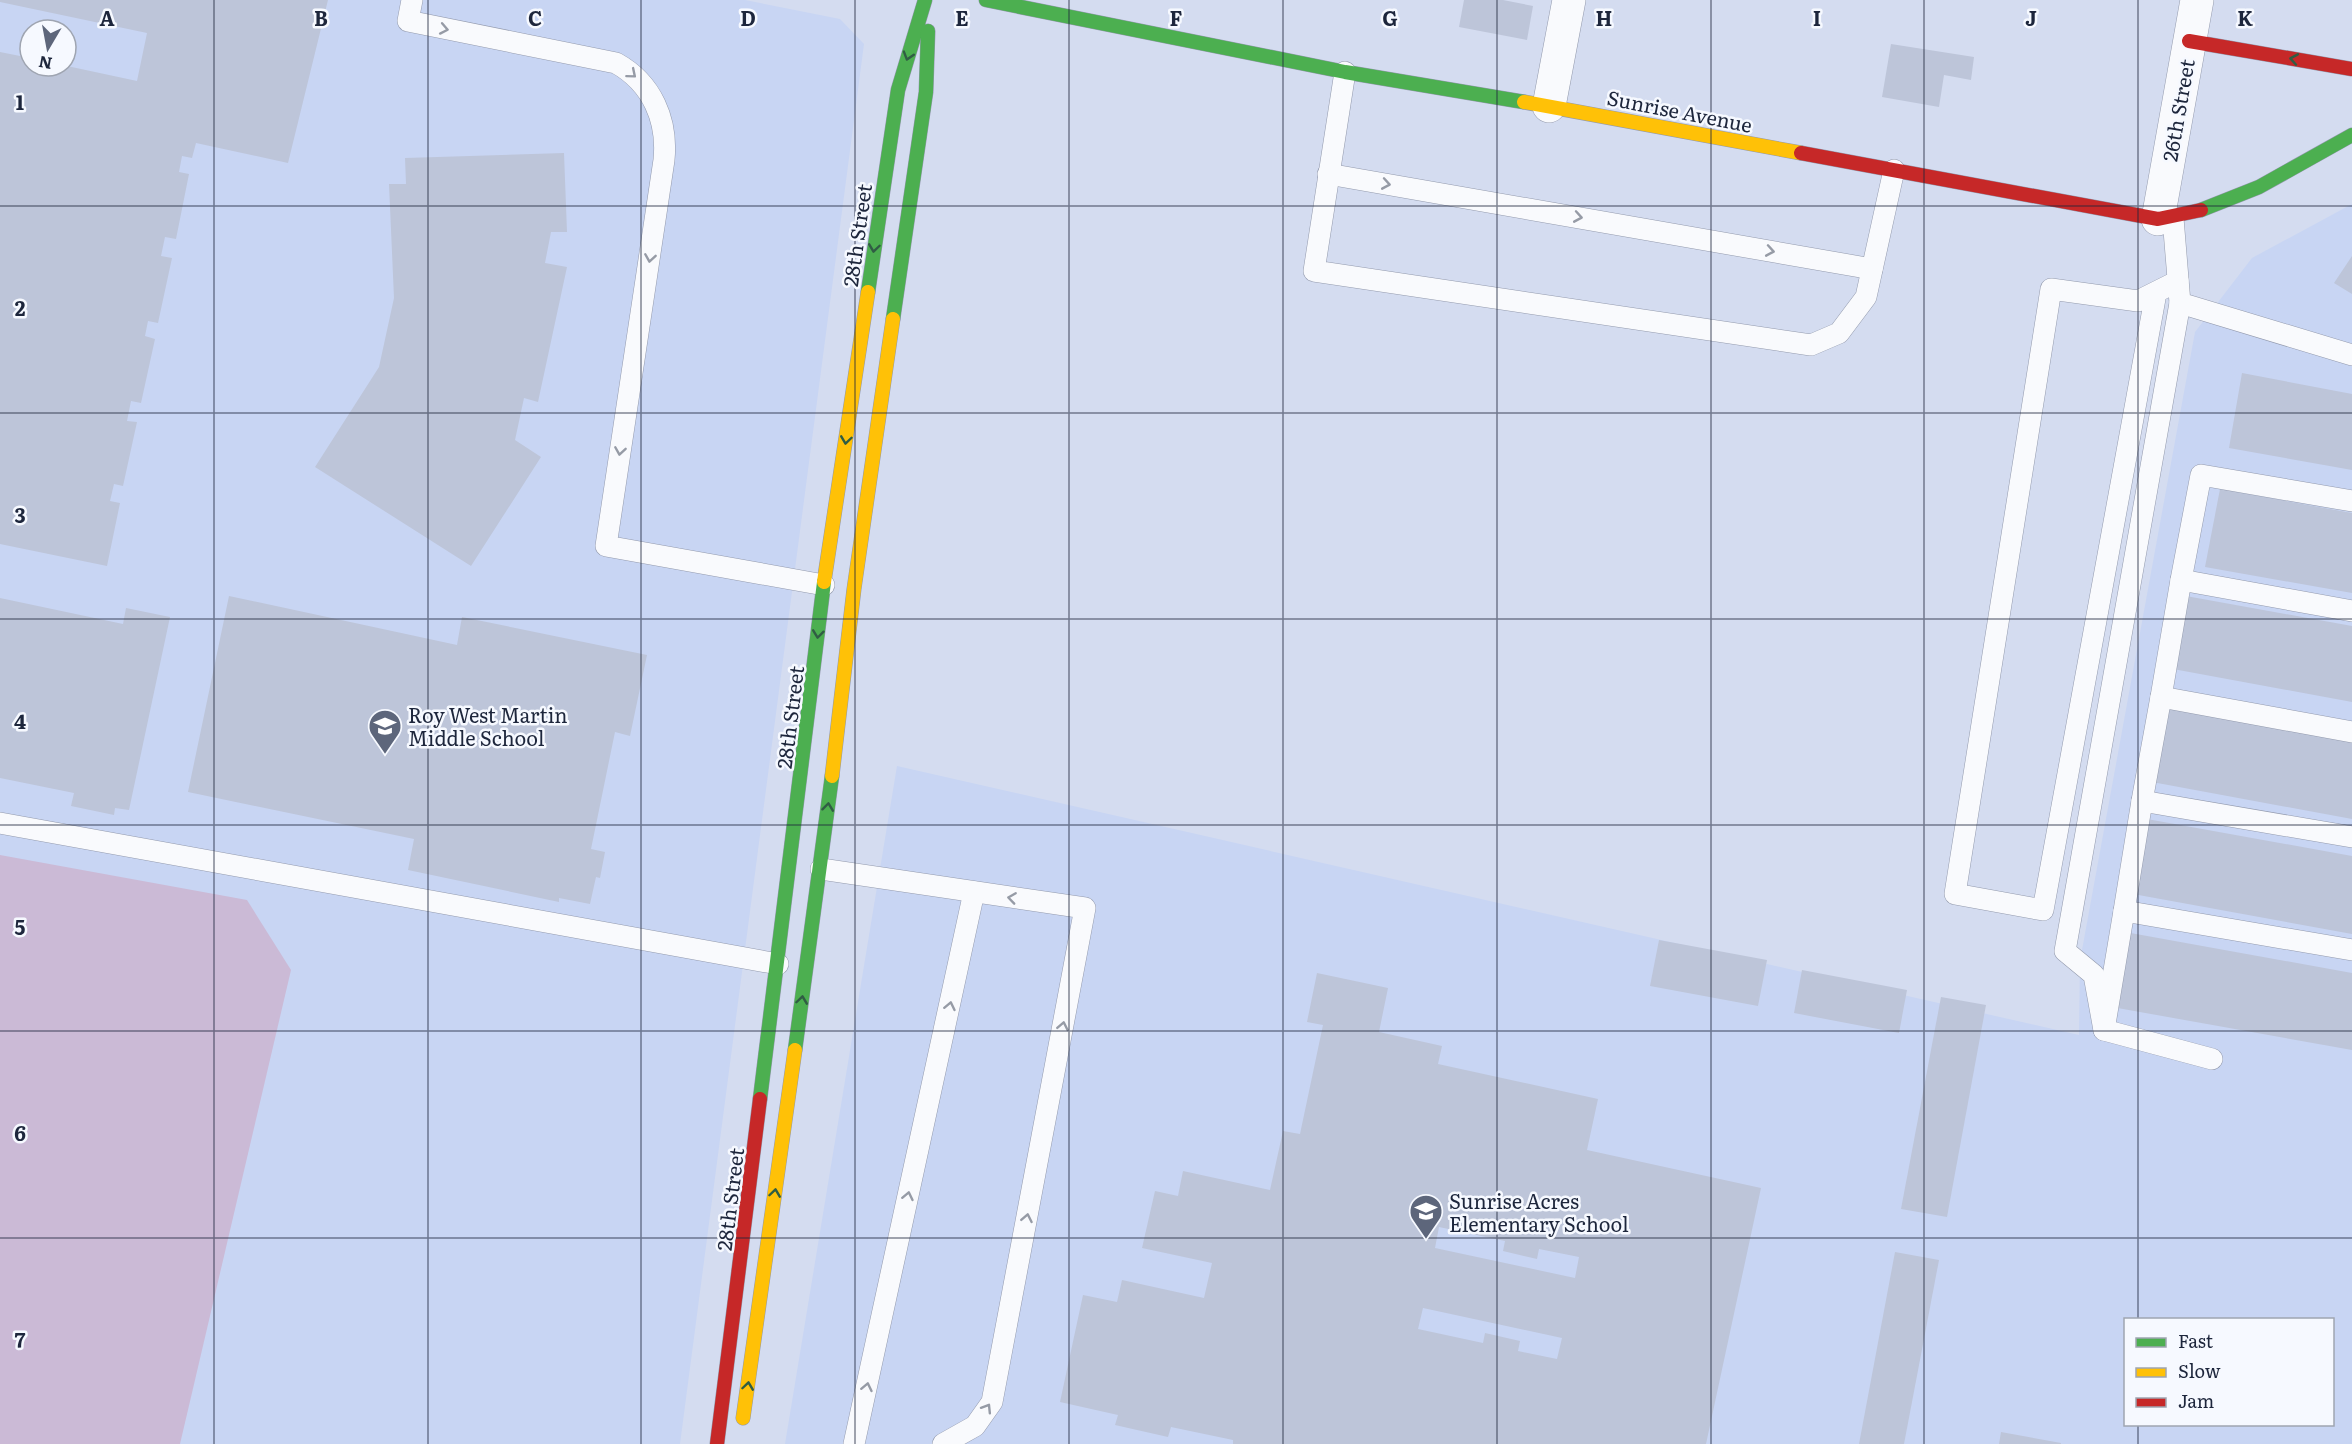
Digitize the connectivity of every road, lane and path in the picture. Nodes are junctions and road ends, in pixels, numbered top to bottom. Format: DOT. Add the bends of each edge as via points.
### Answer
graph roads {
  1 [pos="412,0"];
  2 [pos="927,0"];
  3 [pos="986,0"];
  4 [pos="1569,0"];
  5 [pos="2197,0"];
  6 [pos="2189,41"];
  7 [pos="2352,69"];
  8 [pos="1345,72"];
  9 [pos="1549,106"];
  10 [pos="2352,135"];
  11 [pos="1894,170"];
  12 [pos="1328,174"];
  13 [pos="2165,219"];
  14 [pos="1872,269"];
  15 [pos="2178,281"];
  16 [pos="2156,292"];
  17 [pos="2180,303"];
  18 [pos="2352,356"];
  19 [pos="2352,501"];
  20 [pos="2181,580"];
  21 [pos="839,587"];
  22 [pos="2352,611"];
  23 [pos="2161,698"];
  24 [pos="2352,732"];
  25 [pos="2142,801"];
  26 [pos="0,823"];
  27 [pos="2352,837"];
  28 [pos="821,869"];
  29 [pos="975,892"];
  30 [pos="2124,911"];
  31 [pos="2352,951"];
  32 [pos="778,964"];
  33 [pos="2104,1030"];
  34 [pos="2211,1059"];
  35 [pos="741,1432"];
  36 [pos="717,1444"];
  37 [pos="854,1444"];
  38 [pos="943,1444"];
  1 -- 21 [label="lane, one-way" via="408,21 616,63 645,85 663,122 664,160 606,546"];
  2 -- 21 [label="street, 28th Street" via="926,92"];
  2 -- 21 [label="street, 28th Street, one-way" via="898,90"];
  3 -- 8 [label="street, Sunrise Avenue"];
  4 -- 9 [label="street"];
  5 -- 6 [label="street, 26th Street"];
  7 -- 6 [label="street, one-way"];
  6 -- 13 [label="street, 26th Street"];
  8 -- 9 [label="street, Sunrise Avenue"];
  8 -- 12 [label="lane"];
  9 -- 11 [label="street, Sunrise Avenue"];
  10 -- 13 [label="street, Sunrise Avenue" via="2252,190 2214,206"];
  11 -- 13 [label="street, Sunrise Avenue"];
  11 -- 14 [label="lane"];
  12 -- 14 [label="lane, one-way"];
  12 -- 14 [label="lane" via="1314,271 1811,345 1839,333 1866,297"];
  13 -- 15 [label="lane"];
  15 -- 16 [label="lane"];
  15 -- 17 [label="lane"];
  16 -- 16 [label="lane" via="2138,301 2051,289 1955,894 2043,910"];
  17 -- 18 [label="lane"];
  17 -- 33 [label="lane" via="2065,951 2094,975"];
  19 -- 20 [label="lane" via="2201,475"];
  20 -- 22 [label="lane"];
  20 -- 23 [label="lane"];
  28 -- 21 [label="street, 28th Street, one-way"];
  21 -- 32 [label="street, 28th Street, one-way"];
  23 -- 24 [label="lane"];
  23 -- 25 [label="lane"];
  25 -- 27 [label="lane"];
  25 -- 30 [label="lane"];
  26 -- 32 [label="lane"];
  28 -- 29 [label="lane"];
  35 -- 28 [label="street, 28th Street, one-way"];
  37 -- 29 [label="lane, one-way"];
  38 -- 29 [label="lane, one-way" via="975,1426 992,1402 1085,908"];
  30 -- 31 [label="lane"];
  30 -- 33 [label="lane"];
  32 -- 36 [label="street, 28th Street"];
  33 -- 34 [label="lane"];
}
